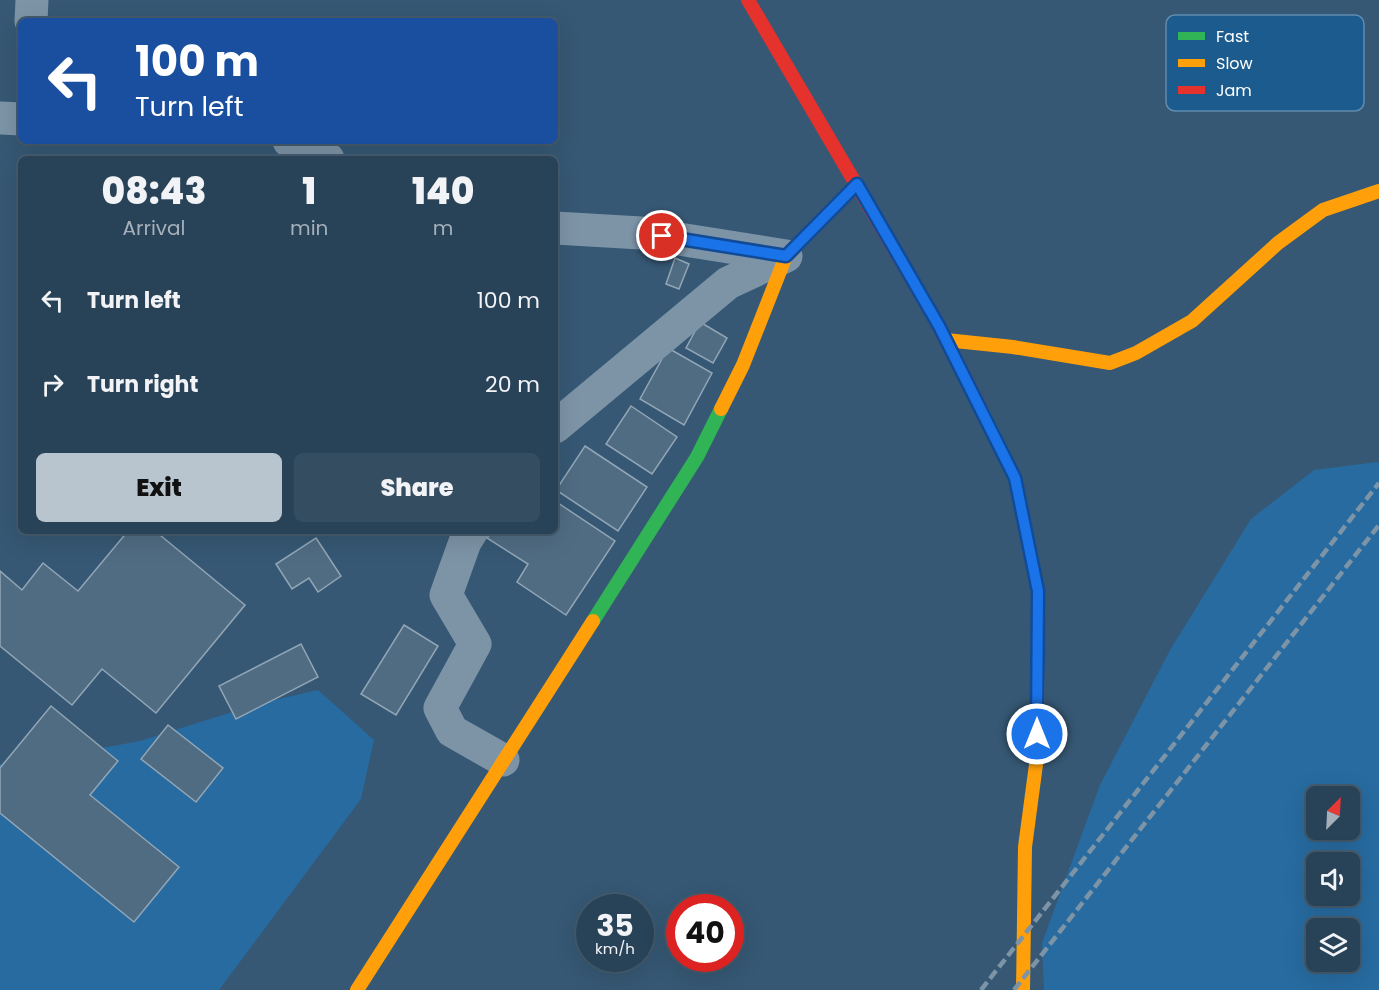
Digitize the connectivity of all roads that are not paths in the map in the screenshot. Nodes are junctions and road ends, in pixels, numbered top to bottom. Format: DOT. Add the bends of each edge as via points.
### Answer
graph roads {
  1 [pos="32,0"];
  2 [pos="748,0"];
  3 [pos="31,18"];
  4 [pos="0,118"];
  5 [pos="18,119"];
  6 [pos="296,144"];
  7 [pos="322,156"];
  8 [pos="857,184"];
  9 [pos="1379,191"];
  10 [pos="558,228"];
  11 [pos="786,256"];
  12 [pos="946,340"];
  13 [pos="558,425"];
  14 [pos="470,534"];
  15 [pos="503,760"];
  16 [pos="357,990"];
  17 [pos="1023,990"];
  1 -- 3 [label="street"];
  2 -- 8 [label="street"];
  4 -- 5 [label="street"];
  6 -- 7 [label="street"];
  8 -- 11 [label="street"];
  8 -- 12 [label="street"];
  9 -- 12 [label="street" via="1323,210 1278,243 1192,321 1110,363"];
  10 -- 11 [label="street" via="641,233"];
  11 -- 13 [label="street" via="728,283"];
  11 -- 15 [label="street" via="743,365 697,457"];
  12 -- 17 [label="street" via="1015,478 1038,591 1037,758 1025,848"];
  14 -- 15 [label="street" via="446,595 475,644 440,708 452,731"];
  15 -- 16 [label="street"];
}
